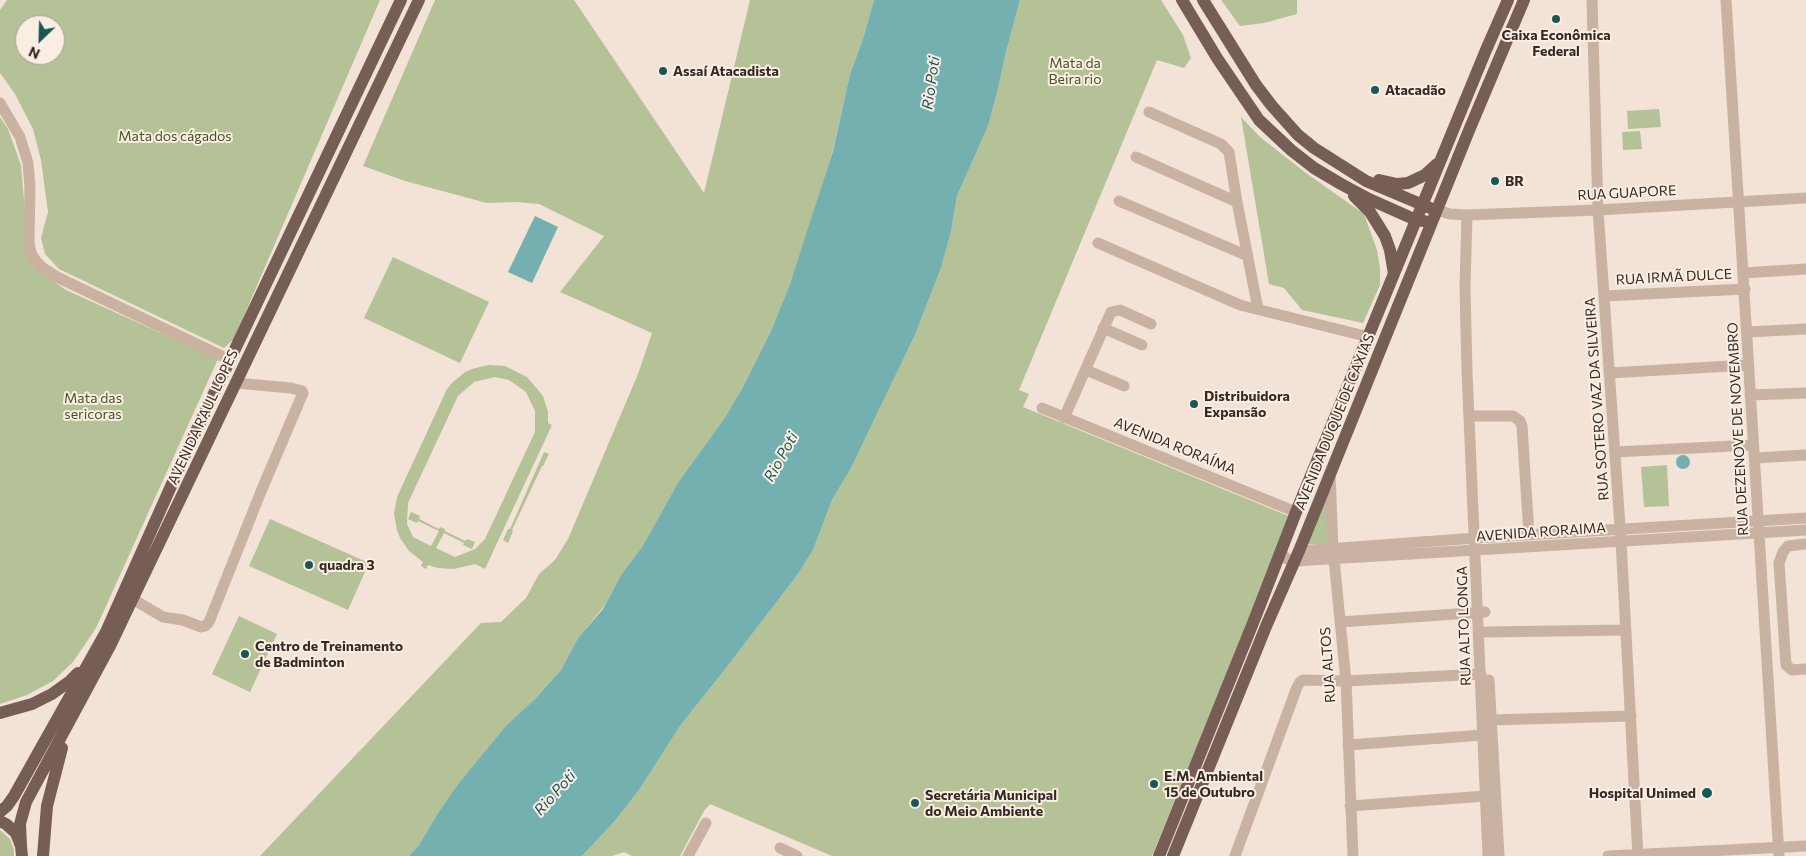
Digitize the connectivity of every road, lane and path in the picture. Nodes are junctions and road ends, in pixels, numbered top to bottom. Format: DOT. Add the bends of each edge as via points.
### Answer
graph roads {
  1 [pos="400,0"];
  2 [pos="419,0"];
  3 [pos="1182,0"];
  4 [pos="1203,0"];
  5 [pos="1508,0"];
  6 [pos="1524,0"];
  7 [pos="1592,0"];
  8 [pos="1726,0"];
  9 [pos="0,103"];
  10 [pos="1149,112"];
  11 [pos="1136,157"];
  12 [pos="1440,161"];
  13 [pos="1349,171"];
  14 [pos="1341,184"];
  15 [pos="1806,198"];
  16 [pos="1119,201"];
  17 [pos="1738,201"];
  18 [pos="1237,202"];
  19 [pos="1422,206"];
  20 [pos="1598,210"];
  21 [pos="1467,215"];
  22 [pos="1434,216"];
  23 [pos="1416,220"];
  24 [pos="288,236"];
  25 [pos="302,243"];
  26 [pos="1098,243"];
  27 [pos="1248,256"];
  28 [pos="1806,269"];
  29 [pos="1743,273"];
  30 [pos="1394,275"];
  31 [pos="1745,289"];
  32 [pos="1605,296"];
  33 [pos="1258,309"];
  34 [pos="1152,324"];
  35 [pos="1103,328"];
  36 [pos="1806,329"];
  37 [pos="1747,332"];
  38 [pos="1369,336"];
  39 [pos="1142,345"];
  40 [pos="230,360"];
  41 [pos="1748,365"];
  42 [pos="1086,370"];
  43 [pos="1609,373"];
  44 [pos="236,383"];
  45 [pos="1124,386"];
  46 [pos="1806,393"];
  47 [pos="1750,395"];
  48 [pos="1042,408"];
  49 [pos="1470,416"];
  50 [pos="1064,418"];
  51 [pos="1754,445"];
  52 [pos="1615,452"];
  53 [pos="1806,456"];
  54 [pos="1755,458"];
  55 [pos="1330,472"];
  56 [pos="173,481"];
  57 [pos="186,488"];
  58 [pos="1296,512"];
  59 [pos="1806,518"];
  60 [pos="1758,520"];
  61 [pos="1620,529"];
  62 [pos="1806,530"];
  63 [pos="1759,534"];
  64 [pos="1529,535"];
  65 [pos="1476,538"];
  66 [pos="1621,541"];
  67 [pos="1806,544"];
  68 [pos="1479,551"];
  69 [pos="1280,552"];
  70 [pos="1334,554"];
  71 [pos="1297,556"];
  72 [pos="131,598"];
  73 [pos="1482,612"];
  74 [pos="1340,622"];
  75 [pos="1626,630"];
  76 [pos="1486,632"];
  77 [pos="97,650"];
  78 [pos="1806,669"];
  79 [pos="1481,674"];
  80 [pos="1346,681"];
  81 [pos="0,713"];
  82 [pos="1631,716"];
  83 [pos="1491,720"];
  84 [pos="70,723"];
  85 [pos="1484,735"];
  86 [pos="1348,745"];
  87 [pos="1486,796"];
  88 [pos="1350,806"];
  89 [pos="0,812"];
  90 [pos="0,821"];
  91 [pos="706,823"];
  92 [pos="1806,846"];
  93 [pos="780,848"];
  94 [pos="1779,852"];
  95 [pos="22,853"];
  96 [pos="1638,855"];
  97 [pos="43,856"];
  98 [pos="688,856"];
  99 [pos="797,856"];
  100 [pos="1159,856"];
  101 [pos="1173,856"];
  102 [pos="1235,856"];
  103 [pos="1353,856"];
  104 [pos="1488,856"];
  105 [pos="1498,856"];
  106 [pos="1608,856"];
  1 -- 24 [label="main road, AVENIDA RAUL LOPES"];
  2 -- 25 [label="main road, AVENIDA RAUL LOPES"];
  3 -- 14 [label="main road" via="1260,120 1291,150"];
  4 -- 13 [label="main road" via="1272,106 1298,135"];
  5 -- 12 [label="main road, AVENIDA DUQUE DE CAXIAS"];
  6 -- 22 [label="main road, AVENIDA DUQUE DE CAXIAS"];
  7 -- 20 [label="street, RUA SOTERO VAZ DA SILVEIRA"];
  8 -- 17 [label="street, RUA DEZENOVE DE NOVEMBRO"];
  9 -- 40 [label="street" via="20,137 28,163 29,242 30,253 36,261 57,277"];
  10 -- 18 [label="street" via="1226,147"];
  11 -- 18 [label="street"];
  12 -- 13 [label="main road" via="1425,175 1408,183 1388,183"];
  12 -- 19 [label="main road, AVENIDA DUQUE DE CAXIAS"];
  13 -- 19 [label="main road"];
  14 -- 23 [label="main road"];
  14 -- 30 [label="main road" via="1379,225 1390,250"];
  15 -- 17 [label="street, RUA GUAPORE"];
  16 -- 27 [label="street"];
  17 -- 20 [label="street, RUA GUAPORE"];
  17 -- 29 [label="street, RUA DEZENOVE DE NOVEMBRO"];
  18 -- 27 [label="street"];
  19 -- 22 [label="main road"];
  19 -- 23 [label="main road, AVENIDA DUQUE DE CAXIAS"];
  20 -- 21 [label="street, RUA GUAPORE"];
  20 -- 32 [label="street, RUA SOTERO VAZ DA SILVEIRA"];
  21 -- 22 [label="street, RUA GUAPORE"];
  21 -- 49 [label="street" via="1465,287"];
  22 -- 23 [label="main road"];
  22 -- 55 [label="main road, AVENIDA DUQUE DE CAXIAS"];
  23 -- 30 [label="main road, AVENIDA DUQUE DE CAXIAS"];
  24 -- 25 [label="main road"];
  24 -- 40 [label="main road, AVENIDA RAUL LOPES"];
  25 -- 44 [label="main road, AVENIDA RAUL LOPES"];
  26 -- 33 [label="street" via="1230,301"];
  27 -- 33 [label="street"];
  28 -- 29 [label="street"];
  29 -- 31 [label="street, RUA DEZENOVE DE NOVEMBRO"];
  30 -- 38 [label="main road, AVENIDA DUQUE DE CAXIAS"];
  31 -- 32 [label="street, RUA IRMÃ DULCE"];
  31 -- 37 [label="street, RUA DEZENOVE DE NOVEMBRO"];
  32 -- 43 [label="street, RUA SOTERO VAZ DA SILVEIRA"];
  33 -- 38 [label="street"];
  34 -- 35 [label="street" via="1117,310 1111,312"];
  35 -- 39 [label="street"];
  35 -- 42 [label="street"];
  36 -- 37 [label="street"];
  37 -- 41 [label="street, RUA DEZENOVE DE NOVEMBRO"];
  38 -- 58 [label="main road, AVENIDA DUQUE DE CAXIAS"];
  40 -- 56 [label="main road, AVENIDA RAUL LOPES"];
  41 -- 43 [label="street"];
  41 -- 47 [label="street, RUA DEZENOVE DE NOVEMBRO"];
  42 -- 45 [label="street"];
  42 -- 50 [label="street"];
  43 -- 52 [label="street, RUA SOTERO VAZ DA SILVEIRA"];
  44 -- 57 [label="main road, AVENIDA RAUL LOPES"];
  44 -- 72 [label="street" via="291,388 304,393 209,622 201,627 183,620 162,618"];
  46 -- 47 [label="street"];
  47 -- 51 [label="street, RUA DEZENOVE DE NOVEMBRO"];
  48 -- 50 [label="street, AVENIDA RORAÍMA"];
  49 -- 64 [label="street" via="1513,416 1520,421"];
  49 -- 65 [label="street"];
  50 -- 58 [label="street, AVENIDA RORAÍMA"];
  51 -- 52 [label="street"];
  51 -- 54 [label="street, RUA DEZENOVE DE NOVEMBRO"];
  52 -- 61 [label="street, RUA SOTERO VAZ DA SILVEIRA"];
  53 -- 54 [label="street"];
  54 -- 60 [label="street, RUA DEZENOVE DE NOVEMBRO"];
  55 -- 70 [label="street, RUA ALTOS"];
  55 -- 71 [label="main road, AVENIDA DUQUE DE CAXIAS"];
  56 -- 57 [label="main road"];
  56 -- 77 [label="main road, AVENIDA RAUL LOPES"];
  57 -- 72 [label="main road, AVENIDA RAUL LOPES"];
  58 -- 69 [label="main road, AVENIDA DUQUE DE CAXIAS"];
  59 -- 60 [label="street, AVENIDA RORAIMA"];
  60 -- 61 [label="street, AVENIDA RORAIMA"];
  60 -- 63 [label="street, RUA DEZENOVE DE NOVEMBRO"];
  61 -- 64 [label="street, AVENIDA RORAIMA"];
  61 -- 66 [label="street, RUA SOTERO VAZ DA SILVEIRA"];
  62 -- 63 [label="street, AVENIDA RORAIMA"];
  63 -- 66 [label="street, AVENIDA RORAIMA"];
  63 -- 94 [label="street, RUA DEZENOVE DE NOVEMBRO"];
  64 -- 65 [label="street, AVENIDA RORAIMA"];
  65 -- 68 [label="street"];
  65 -- 70 [label="street, AVENIDA RORAIMA"];
  66 -- 68 [label="street, AVENIDA RORAIMA"];
  66 -- 75 [label="street, RUA SOTERO VAZ DA SILVEIRA"];
  67 -- 78 [label="street" via="1788,546 1779,563 1786,665 1792,670"];
  68 -- 70 [label="street, AVENIDA RORAIMA"];
  68 -- 73 [label="street, RUA ALTO LONGA"];
  69 -- 71 [label="street" via="1287,559"];
  69 -- 100 [label="main road, AVENIDA DUQUE DE CAXIAS"];
  70 -- 71 [label="street, AVENIDA RORAIMA"];
  70 -- 74 [label="street, RUA ALTOS"];
  71 -- 101 [label="main road, AVENIDA DUQUE DE CAXIAS"];
  72 -- 84 [label="main road, AVENIDA RAUL LOPES"];
  73 -- 74 [label="street"];
  73 -- 76 [label="street, RUA ALTO LONGA"];
  73 -- 79 [label="street, RUA ALTO LONGA"];
  74 -- 80 [label="street, RUA ALTOS"];
  75 -- 76 [label="street"];
  75 -- 82 [label="street, RUA SOTERO VAZ DA SILVEIRA"];
  76 -- 83 [label="street, RUA ALTO LONGA"];
  77 -- 81 [label="main road" via="62,688 32,704"];
  77 -- 89 [label="main road, AVENIDA RAUL LOPES" via="14,796"];
  79 -- 80 [label="street"];
  79 -- 85 [label="street, RUA ALTO LONGA"];
  80 -- 86 [label="street, RUA ALTOS"];
  80 -- 102 [label="street" via="1303,680 1298,684"];
  82 -- 83 [label="street"];
  82 -- 96 [label="street, RUA SOTERO VAZ DA SILVEIRA"];
  83 -- 105 [label="street, RUA ALTO LONGA"];
  84 -- 95 [label="main road, AVENIDA RAUL LOPES" via="26,802 20,824"];
  84 -- 97 [label="main road" via="47,806"];
  85 -- 86 [label="street"];
  85 -- 87 [label="street, RUA ALTO LONGA"];
  86 -- 88 [label="street, RUA ALTOS"];
  87 -- 88 [label="street"];
  87 -- 104 [label="street, RUA ALTO LONGA"];
  88 -- 103 [label="street, RUA ALTOS"];
  90 -- 95 [label="main road" via="16,833"];
  91 -- 98 [label="street"];
  92 -- 94 [label="street"];
  93 -- 99 [label="street"];
  94 -- 96 [label="street"];
  96 -- 106 [label="street"];
}
